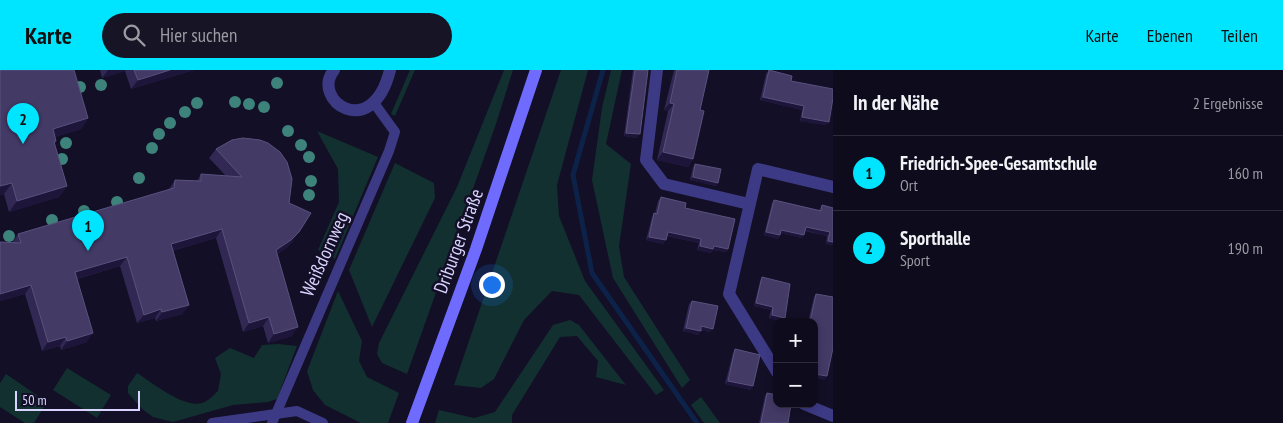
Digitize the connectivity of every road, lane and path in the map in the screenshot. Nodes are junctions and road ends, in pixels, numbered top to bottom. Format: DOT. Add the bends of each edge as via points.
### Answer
graph roads {
  1 [pos="334,70"];
  2 [pos="390,70"];
  3 [pos="536,70"];
  4 [pos="657,70"];
  5 [pos="374,103"];
  6 [pos="833,188"];
  7 [pos="749,204"];
  8 [pos="773,366"];
  9 [pos="814,408"];
  10 [pos="833,416"];
  11 [pos="274,418"];
  12 [pos="212,423"];
  13 [pos="322,423"];
  14 [pos="412,423"];
  1 -- 5 [label="street" via="330,75 330,85 338,105 357,110"];
  2 -- 5 [label="street"];
  3 -- 14 [label="main road, Driburger Straße" via="476,249"];
  4 -- 7 [label="street" via="646,160 664,184"];
  5 -- 11 [label="lane, Weißdornweg" via="395,132 389,151"];
  6 -- 7 [label="street" via="758,169"];
  7 -- 8 [label="street" via="729,294"];
  9 -- 10 [label="street"];
  11 -- 12 [label="lane"];
  11 -- 13 [label="lane" via="297,411"];
}
